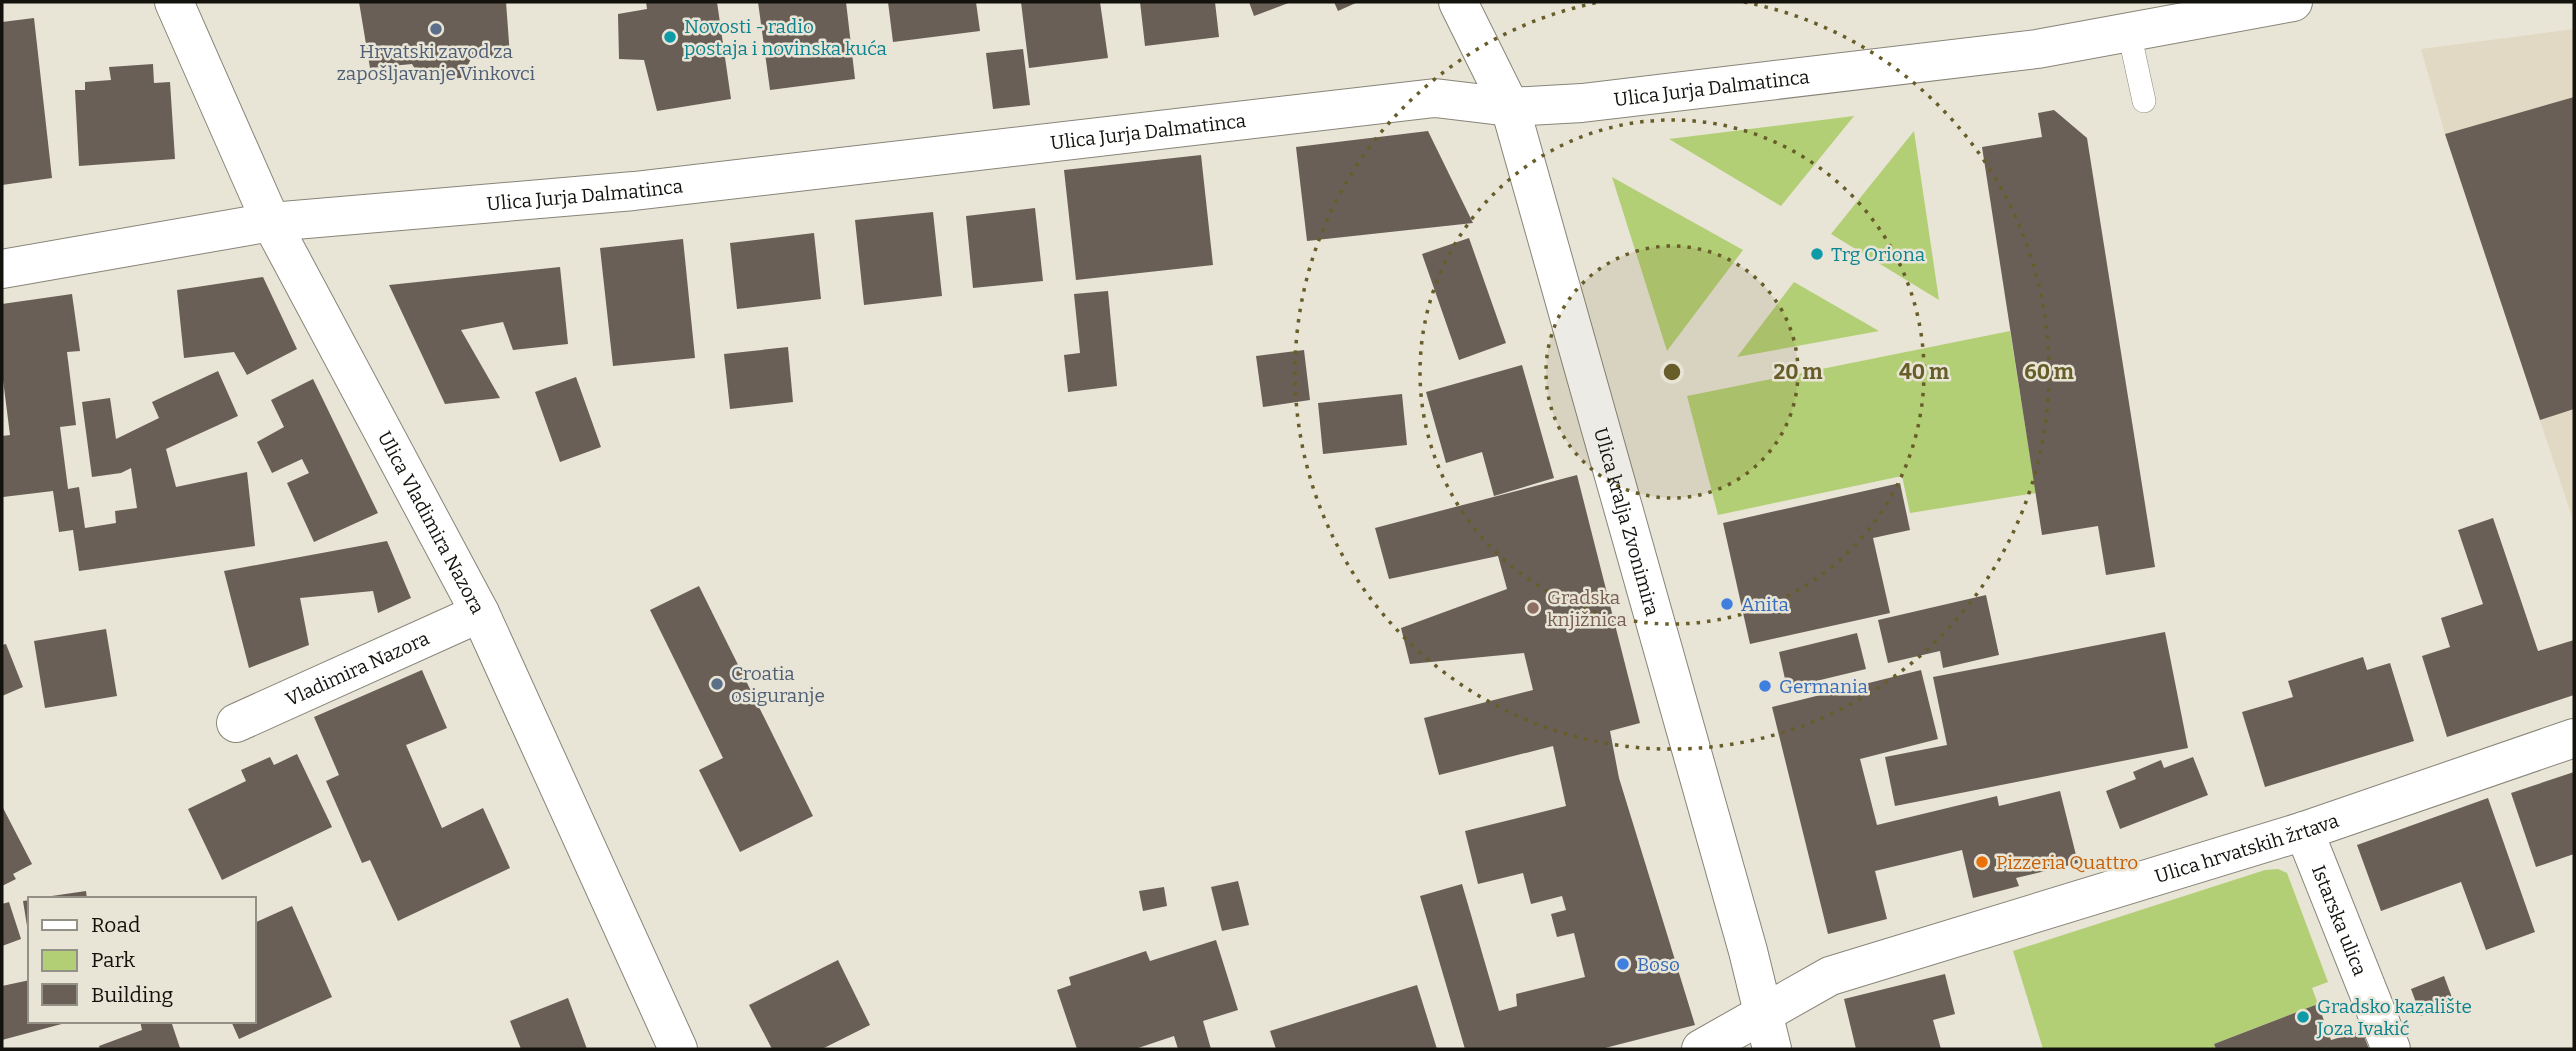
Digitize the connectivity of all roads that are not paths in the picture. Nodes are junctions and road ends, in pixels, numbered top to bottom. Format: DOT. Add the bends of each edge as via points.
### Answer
graph roads {
  1 [pos="173,2"];
  2 [pos="1458,2"];
  3 [pos="2293,2"];
  4 [pos="2129,32"];
  5 [pos="2144,101"];
  6 [pos="1510,107"];
  7 [pos="271,222"];
  8 [pos="2,269"];
  9 [pos="480,613"];
  10 [pos="236,723"];
  11 [pos="2574,738"];
  12 [pos="2304,831"];
  13 [pos="1767,1032"];
  14 [pos="678,1049"];
  15 [pos="1701,1049"];
  16 [pos="2391,1049"];
  1 -- 7 [label="street, Ulica Vladimira Nazora"];
  2 -- 6 [label="street, Ulica kralja Zvonimira"];
  3 -- 4 [label="street, Ulica Jurja Dalmatinca"];
  4 -- 5 [label="lane"];
  4 -- 6 [label="street, Ulica Jurja Dalmatinca" via="2037,49 1582,103"];
  6 -- 7 [label="street, Ulica Jurja Dalmatinca" via="1435,98 634,191"];
  6 -- 13 [label="street, Ulica kralja Zvonimira" via="1741,925"];
  7 -- 8 [label="street, Ulica Jurja Dalmatinca"];
  7 -- 9 [label="street, Ulica Vladimira Nazora"];
  9 -- 10 [label="street, Vladimira Nazora"];
  9 -- 14 [label="street, Ulica Vladimira Nazora"];
  11 -- 12 [label="street, Ulica hrvatskih žrtava"];
  12 -- 13 [label="street, Ulica hrvatskih žrtava" via="1830,976"];
  12 -- 16 [label="street, Istarska ulica"];
  13 -- 15 [label="street, Ulica hrvatskih žrtava"];
}
